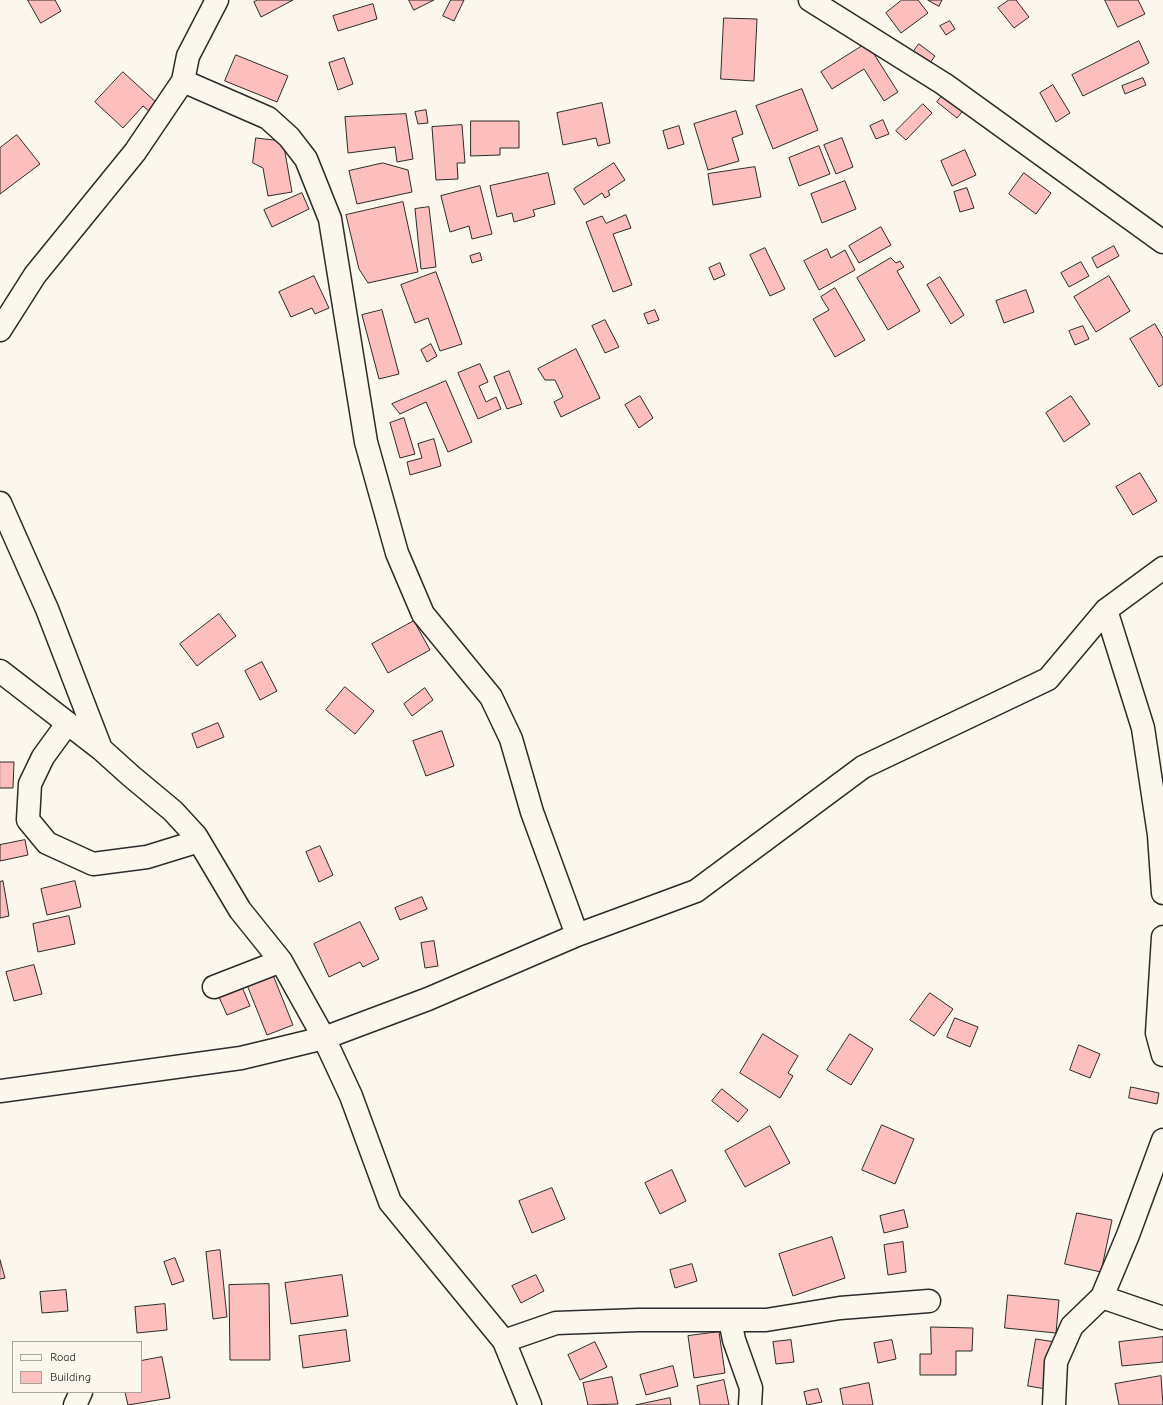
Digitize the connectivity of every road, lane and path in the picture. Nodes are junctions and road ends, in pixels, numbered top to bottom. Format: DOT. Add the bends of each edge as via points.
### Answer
graph roads {
  1 [pos="217,0"];
  2 [pos="810,0"];
  3 [pos="183,81"];
  4 [pos="1163,242"];
  5 [pos="0,330"];
  6 [pos="0,504"];
  7 [pos="1163,568"];
  8 [pos="1106,610"];
  9 [pos="0,671"];
  10 [pos="68,724"];
  11 [pos="101,749"];
  12 [pos="199,841"];
  13 [pos="1163,893"];
  14 [pos="577,935"];
  15 [pos="1163,937"];
  16 [pos="281,961"];
  17 [pos="214,987"];
  18 [pos="324,1038"];
  19 [pos="1163,1055"];
  20 [pos="0,1091"];
  21 [pos="1163,1140"];
  22 [pos="1102,1297"];
  23 [pos="929,1301"];
  24 [pos="1163,1318"];
  25 [pos="730,1320"];
  26 [pos="504,1341"];
  27 [pos="81,1393"];
  28 [pos="76,1405"];
  29 [pos="530,1405"];
  30 [pos="750,1405"];
  31 [pos="1054,1405"];
  1 -- 3 [label="street" via="188,56"];
  2 -- 4 [label="street" via="944,84"];
  3 -- 5 [label="street" via="134,152 35,275"];
  3 -- 14 [label="street" via="268,118 289,137 306,159 330,219 366,442 397,553 423,614 490,697 511,739 532,812"];
  6 -- 11 [label="street" via="47,609"];
  7 -- 8 [label="street"];
  8 -- 13 [label="street" via="1143,728 1159,835"];
  8 -- 14 [label="street" via="1048,679 864,767 696,891"];
  9 -- 10 [label="street"];
  10 -- 11 [label="street"];
  10 -- 12 [label="street" via="43,757 30,784 28,820 47,843 93,864 147,857"];
  11 -- 12 [label="street" via="174,811"];
  12 -- 16 [label="street" via="240,910"];
  14 -- 18 [label="street" via="428,999"];
  15 -- 19 [label="street" via="1156,1033"];
  16 -- 17 [label="street"];
  16 -- 18 [label="street"];
  18 -- 20 [label="street" via="240,1058"];
  18 -- 26 [label="street" via="351,1096 390,1202"];
  21 -- 22 [label="street"];
  22 -- 24 [label="street"];
  22 -- 31 [label="street" via="1072,1326 1056,1362"];
  23 -- 25 [label="street" via="840,1308 766,1320"];
  25 -- 26 [label="street" via="556,1323"];
  25 -- 30 [label="street" via="734,1340 751,1388"];
  26 -- 29 [label="street"];
  27 -- 28 [label="street"];
}
